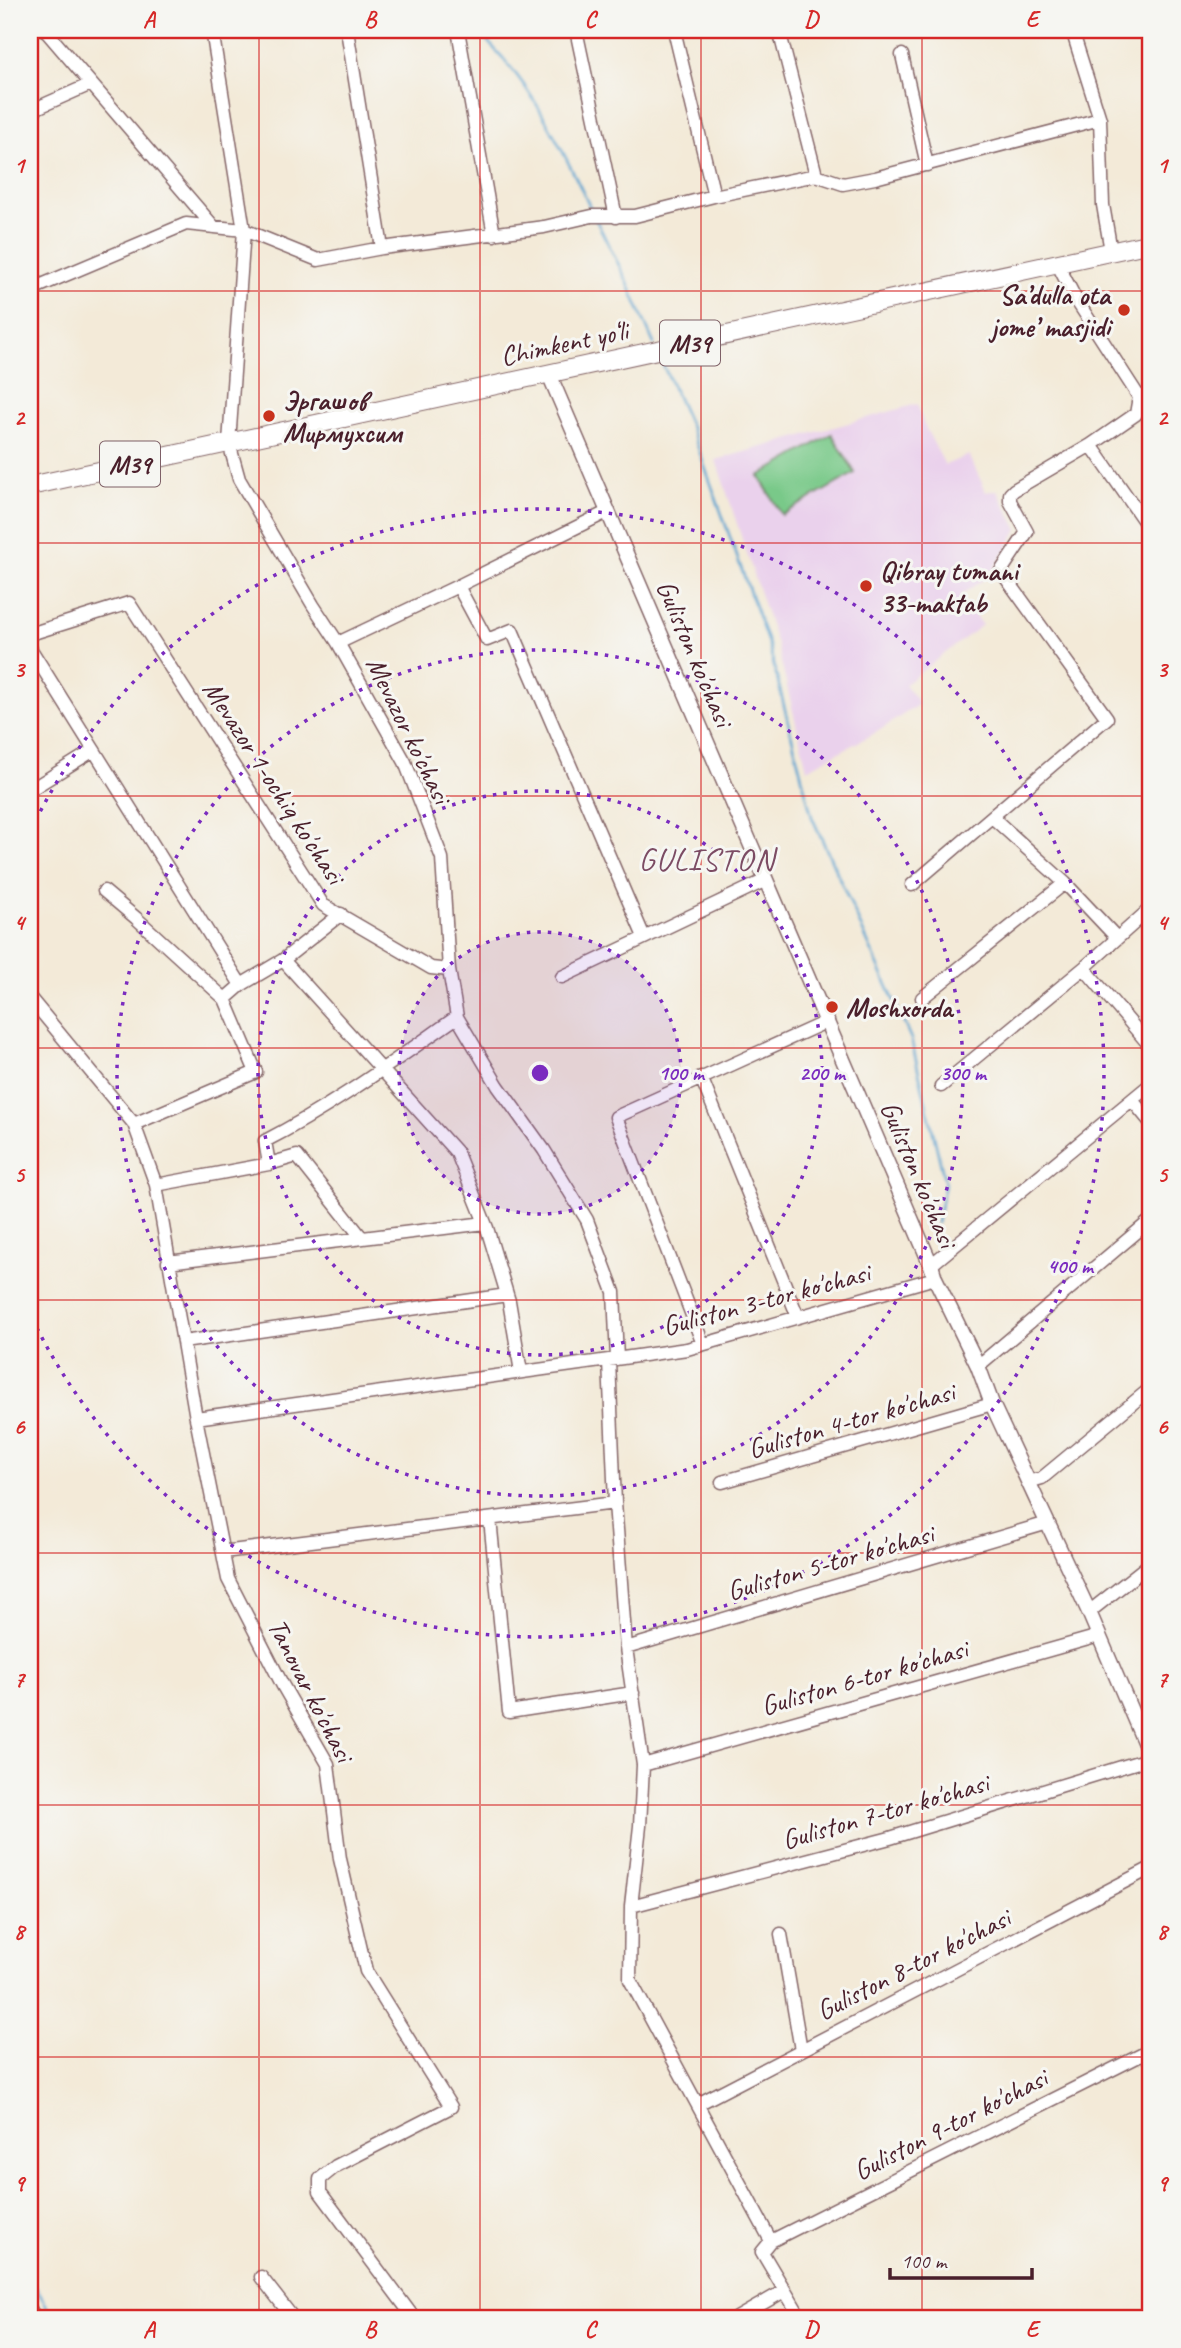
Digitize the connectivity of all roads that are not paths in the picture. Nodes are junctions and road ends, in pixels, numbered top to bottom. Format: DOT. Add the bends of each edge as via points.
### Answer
graph roads {
  1 [pos="45,30"];
  2 [pos="212,30"];
  3 [pos="346,30"];
  4 [pos="458,30"];
  5 [pos="576,30"];
  6 [pos="674,30"];
  7 [pos="779,30"];
  8 [pos="1072,30"];
  9 [pos="902,55"];
  10 [pos="91,84"];
  11 [pos="30,111"];
  12 [pos="1100,119"];
  13 [pos="927,164"];
  14 [pos="816,175"];
  15 [pos="714,196"];
  16 [pos="616,217"];
  17 [pos="213,226"];
  18 [pos="244,230"];
  19 [pos="494,235"];
  20 [pos="1151,243"];
  21 [pos="382,248"];
  22 [pos="1111,251"];
  23 [pos="1058,262"];
  24 [pos="30,290"];
  25 [pos="549,374"];
  26 [pos="1145,395"];
  27 [pos="229,443"];
  28 [pos="1091,445"];
  29 [pos="30,486"];
  30 [pos="607,512"];
  31 [pos="1151,531"];
  32 [pos="458,586"];
  33 [pos="30,634"];
  34 [pos="338,643"];
  35 [pos="30,648"];
  36 [pos="94,750"];
  37 [pos="30,790"];
  38 [pos="992,817"];
  39 [pos="766,880"];
  40 [pos="1065,883"];
  41 [pos="912,885"];
  42 [pos="104,891"];
  43 [pos="1151,908"];
  44 [pos="341,914"];
  45 [pos="644,937"];
  46 [pos="1116,937"];
  47 [pos="283,960"];
  48 [pos="1084,968"];
  49 [pos="449,970"];
  50 [pos="562,977"];
  51 [pos="241,985"];
  52 [pos="30,998"];
  53 [pos="922,998"];
  54 [pos="225,999"];
  55 [pos="457,1017"];
  56 [pos="828,1021"];
  57 [pos="1151,1047"];
  58 [pos="383,1069"];
  59 [pos="701,1077"];
  60 [pos="1151,1084"];
  61 [pos="941,1086"];
  62 [pos="1132,1100"];
  63 [pos="1151,1123"];
  64 [pos="134,1124"];
  65 [pos="269,1164"];
  66 [pos="156,1185"];
  67 [pos="1151,1220"];
  68 [pos="485,1223"];
  69 [pos="362,1238"];
  70 [pos="168,1262"];
  71 [pos="933,1272"];
  72 [pos="507,1295"];
  73 [pos="798,1317"];
  74 [pos="183,1342"];
  75 [pos="703,1345"];
  76 [pos="613,1360"];
  77 [pos="978,1366"];
  78 [pos="521,1373"];
  79 [pos="1151,1388"];
  80 [pos="992,1404"];
  81 [pos="196,1418"];
  82 [pos="722,1482"];
  83 [pos="1028,1482"];
  84 [pos="615,1503"];
  85 [pos="490,1519"];
  86 [pos="1048,1523"];
  87 [pos="223,1552"];
  88 [pos="1151,1563"];
  89 [pos="1089,1612"];
  90 [pos="1099,1636"];
  91 [pos="626,1648"];
  92 [pos="633,1693"];
  93 [pos="1150,1750"];
  94 [pos="643,1765"];
  95 [pos="1151,1868"];
  96 [pos="631,1906"];
  97 [pos="781,1934"];
  98 [pos="801,2050"];
  99 [pos="1151,2050"];
  100 [pos="698,2104"];
  101 [pos="771,2241"];
  102 [pos="261,2277"];
  103 [pos="784,2291"];
  104 [pos="30,2309"];
  105 [pos="35,2318"];
  106 [pos="293,2318"];
  107 [pos="414,2318"];
  108 [pos="737,2318"];
  109 [pos="801,2318"];
  1 -- 10 [label="street"];
  2 -- 18 [label="street, Mevazor ko'chasi"];
  3 -- 21 [label="street"];
  4 -- 19 [label="street"];
  5 -- 16 [label="street"];
  6 -- 15 [label="street"];
  7 -- 14 [label="street"];
  8 -- 12 [label="street"];
  9 -- 13 [label="street"];
  10 -- 11 [label="street"];
  10 -- 17 [label="street"];
  12 -- 13 [label="street"];
  12 -- 22 [label="street" via="1103,205"];
  13 -- 14 [label="street" via="843,184"];
  14 -- 15 [label="street"];
  15 -- 16 [label="street" via="657,212"];
  16 -- 19 [label="street" via="592,216"];
  17 -- 18 [label="street"];
  17 -- 24 [label="street" via="186,225"];
  18 -- 21 [label="street" via="318,260"];
  18 -- 27 [label="street, Mevazor ko'chasi"];
  19 -- 21 [label="street"];
  20 -- 22 [label="highway, Chimkent yo‘li / M39"];
  22 -- 23 [label="highway, Chimkent yo‘li / M39"];
  23 -- 25 [label="highway, Chimkent yo‘li / M39"];
  23 -- 26 [label="street" via="1075,298"];
  25 -- 27 [label="highway, Chimkent yo‘li / M39"];
  25 -- 30 [label="main road, Guliston ko'chasi"];
  26 -- 28 [label="street" via="1136,414"];
  27 -- 29 [label="highway, Chimkent yo‘li / M39"];
  27 -- 34 [label="street, Mevazor ko'chasi" via="239,479"];
  28 -- 31 [label="street"];
  28 -- 38 [label="street" via="1010,494 1027,532 1001,571 1107,718"];
  30 -- 32 [label="street"];
  30 -- 39 [label="main road, Guliston ko'chasi"];
  32 -- 34 [label="street"];
  32 -- 45 [label="street" via="487,640 512,630"];
  33 -- 44 [label="street, Mevazor 1-ochiq ko'chasi" via="129,603 323,905"];
  34 -- 49 [label="street, Mevazor ko'chasi" via="405,762 442,858"];
  35 -- 36 [label="street"];
  36 -- 37 [label="street"];
  36 -- 51 [label="street"];
  38 -- 40 [label="street"];
  38 -- 41 [label="street"];
  39 -- 45 [label="street"];
  39 -- 56 [label="main road, Guliston ko'chasi"];
  40 -- 46 [label="street"];
  40 -- 53 [label="street"];
  42 -- 54 [label="street"];
  43 -- 46 [label="street"];
  44 -- 47 [label="street"];
  44 -- 49 [label="street, Mevazor 1-ochiq ko'chasi" via="431,968"];
  45 -- 50 [label="street"];
  46 -- 48 [label="street"];
  47 -- 51 [label="street"];
  47 -- 58 [label="street"];
  48 -- 57 [label="street"];
  48 -- 61 [label="street"];
  49 -- 55 [label="street, Mevazor ko'chasi"];
  51 -- 54 [label="street"];
  52 -- 64 [label="street, Tanovar ko'chasi"];
  54 -- 64 [label="street" via="256,1072"];
  55 -- 58 [label="street"];
  55 -- 76 [label="street, Mevazor ko'chasi" via="587,1220 614,1292"];
  56 -- 59 [label="street"];
  56 -- 71 [label="main road, Guliston ko'chasi"];
  58 -- 65 [label="street" via="316,1114 265,1141"];
  58 -- 68 [label="street" via="457,1153"];
  59 -- 73 [label="street"];
  59 -- 75 [label="street" via="616,1117"];
  60 -- 62 [label="street"];
  62 -- 63 [label="street"];
  62 -- 71 [label="street"];
  64 -- 66 [label="street, Tanovar ko'chasi"];
  65 -- 66 [label="street"];
  65 -- 69 [label="street" via="297,1156"];
  66 -- 70 [label="street, Tanovar ko'chasi"];
  67 -- 77 [label="street"];
  68 -- 69 [label="street"];
  68 -- 72 [label="street"];
  69 -- 70 [label="street"];
  70 -- 74 [label="street, Tanovar ko'chasi"];
  71 -- 73 [label="street, Guliston 3-tor ko'chasi"];
  71 -- 77 [label="main road, Guliston ko'chasi"];
  72 -- 74 [label="street"];
  72 -- 78 [label="street"];
  73 -- 75 [label="street, Guliston 3-tor ko'chasi"];
  74 -- 81 [label="street, Tanovar ko'chasi"];
  75 -- 76 [label="street, Guliston 3-tor ko'chasi"];
  76 -- 78 [label="street, Guliston 3-tor ko'chasi"];
  76 -- 84 [label="street, Mevazor ko'chasi"];
  77 -- 80 [label="main road, Guliston ko'chasi"];
  78 -- 81 [label="street, Guliston 3-tor ko'chasi"];
  79 -- 83 [label="street" via="1042,1478"];
  80 -- 82 [label="street, Guliston 4-tor ko'chasi"];
  80 -- 83 [label="main road, Guliston ko'chasi"];
  81 -- 87 [label="street, Tanovar ko'chasi"];
  83 -- 86 [label="main road, Guliston ko'chasi"];
  84 -- 85 [label="street"];
  84 -- 91 [label="street, Mevazor ko'chasi"];
  85 -- 87 [label="street"];
  85 -- 92 [label="street" via="509,1712"];
  86 -- 89 [label="main road, Guliston ko'chasi"];
  86 -- 91 [label="street, Guliston 5-tor ko'chasi"];
  87 -- 107 [label="street, Tanovar ko'chasi" via="228,1579 328,1764 340,1859 366,1972 451,2107 336,2166 320,2179 320,2192"];
  88 -- 89 [label="street"];
  89 -- 90 [label="main road, Guliston ko'chasi"];
  90 -- 93 [label="main road, Guliston ko'chasi"];
  90 -- 94 [label="street, Guliston 6-tor ko'chasi"];
  91 -- 92 [label="street, Mevazor ko'chasi"];
  92 -- 94 [label="street, Mevazor ko'chasi"];
  93 -- 96 [label="street, Guliston 7-tor ko'chasi" via="890,1838"];
  94 -- 96 [label="street, Mevazor ko'chasi"];
  95 -- 98 [label="street, Guliston 8-tor ko'chasi"];
  96 -- 100 [label="street, Mevazor ko'chasi" via="630,1980"];
  97 -- 98 [label="street"];
  98 -- 100 [label="street, Guliston 8-tor ko'chasi"];
  99 -- 101 [label="street, Guliston 9-tor ko'chasi"];
  100 -- 101 [label="street, Mevazor ko'chasi"];
  101 -- 103 [label="street" via="762,2252"];
  102 -- 106 [label="street"];
  103 -- 108 [label="street"];
  103 -- 109 [label="street"];
  104 -- 105 [label="street"];
}
